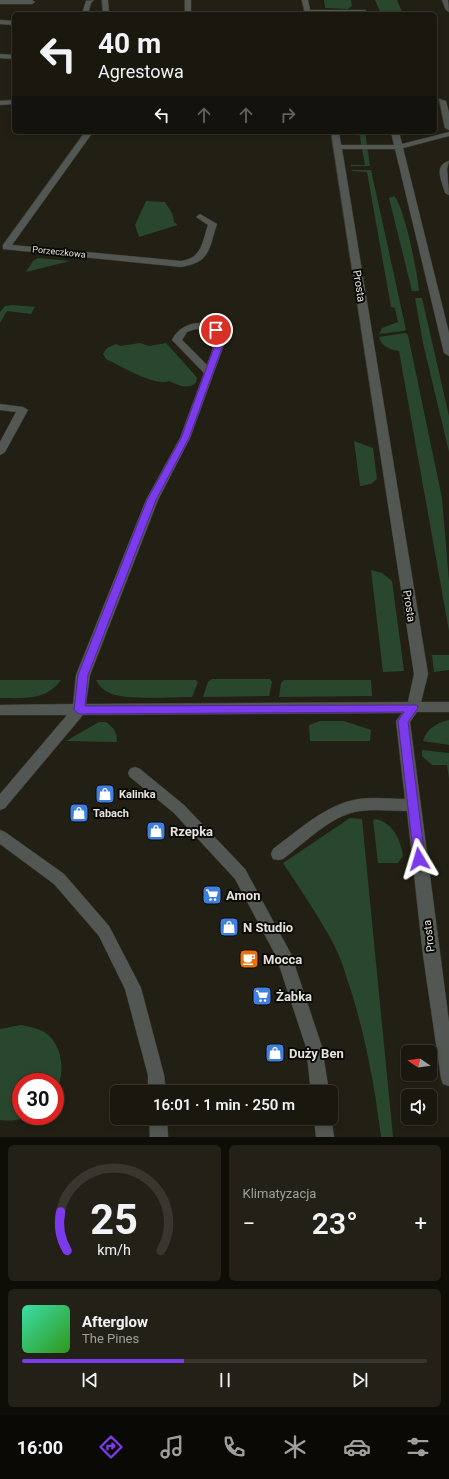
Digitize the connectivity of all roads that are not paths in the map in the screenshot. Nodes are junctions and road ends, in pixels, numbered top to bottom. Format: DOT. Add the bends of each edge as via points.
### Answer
graph roads {
  1 [pos="91,0"];
  2 [pos="105,0"];
  3 [pos="188,0"];
  4 [pos="305,0"];
  5 [pos="445,0"];
  6 [pos="0,2"];
  7 [pos="32,3"];
  8 [pos="449,10"];
  9 [pos="86,12"];
  10 [pos="106,12"];
  11 [pos="188,12"];
  12 [pos="307,12"];
  13 [pos="0,22"];
  14 [pos="12,22"];
  15 [pos="0,56"];
  16 [pos="12,57"];
  17 [pos="449,94"];
  18 [pos="446,101"];
  19 [pos="12,102"];
  20 [pos="0,103"];
  21 [pos="449,128"];
  22 [pos="88,134"];
  23 [pos="335,134"];
  24 [pos="395,134"];
  25 [pos="449,134"];
  26 [pos="337,147"];
  27 [pos="398,147"];
  28 [pos="449,163"];
  29 [pos="449,193"];
  30 [pos="200,217"];
  31 [pos="444,315"];
  32 [pos="449,352"];
  33 [pos="209,373"];
  34 [pos="0,407"];
  35 [pos="0,452"];
  36 [pos="449,707"];
  37 [pos="413,708"];
  38 [pos="0,710"];
  39 [pos="79,710"];
  40 [pos="135,773"];
  41 [pos="0,804"];
  42 [pos="413,805"];
  43 [pos="0,836"];
  44 [pos="278,854"];
  45 [pos="449,1078"];
  46 [pos="157,1085"];
  47 [pos="319,1085"];
  48 [pos="158,1125"];
  49 [pos="324,1125"];
  50 [pos="159,1137"];
  51 [pos="325,1137"];
  1 -- 9 [label="street"];
  2 -- 10 [label="street"];
  3 -- 11 [label="street"];
  4 -- 12 [label="street"];
  5 -- 8 [label="street"];
  6 -- 7 [label="street"];
  13 -- 14 [label="street"];
  15 -- 16 [label="street"];
  17 -- 18 [label="street"];
  18 -- 21 [label="street"];
  19 -- 20 [label="street"];
  22 -- 30 [label="street, Porzeczkowa" via="6,247 181,264 201,257 213,224"];
  23 -- 26 [label="street, Prosta"];
  24 -- 27 [label="street"];
  25 -- 27 [label="street"];
  26 -- 27 [label="street"];
  26 -- 37 [label="street, Prosta" via="420,674"];
  27 -- 31 [label="street"];
  28 -- 29 [label="street" via="443,170"];
  31 -- 32 [label="street"];
  33 -- 39 [label="street" via="185,438 152,500 83,675"];
  34 -- 35 [label="street" via="23,410"];
  36 -- 37 [label="street"];
  37 -- 39 [label="street"];
  37 -- 42 [label="street, Prosta" via="403,721"];
  38 -- 39 [label="street"];
  39 -- 41 [label="street"];
  40 -- 47 [label="street" via="179,809 240,874 283,954 314,1047"];
  42 -- 44 [label="street" via="359,806 345,809 332,815"];
  42 -- 45 [label="street, Prosta"];
  43 -- 46 [label="street" via="59,879 104,931 134,988"];
  48 -- 50 [label="street"];
  49 -- 51 [label="street"];
}
